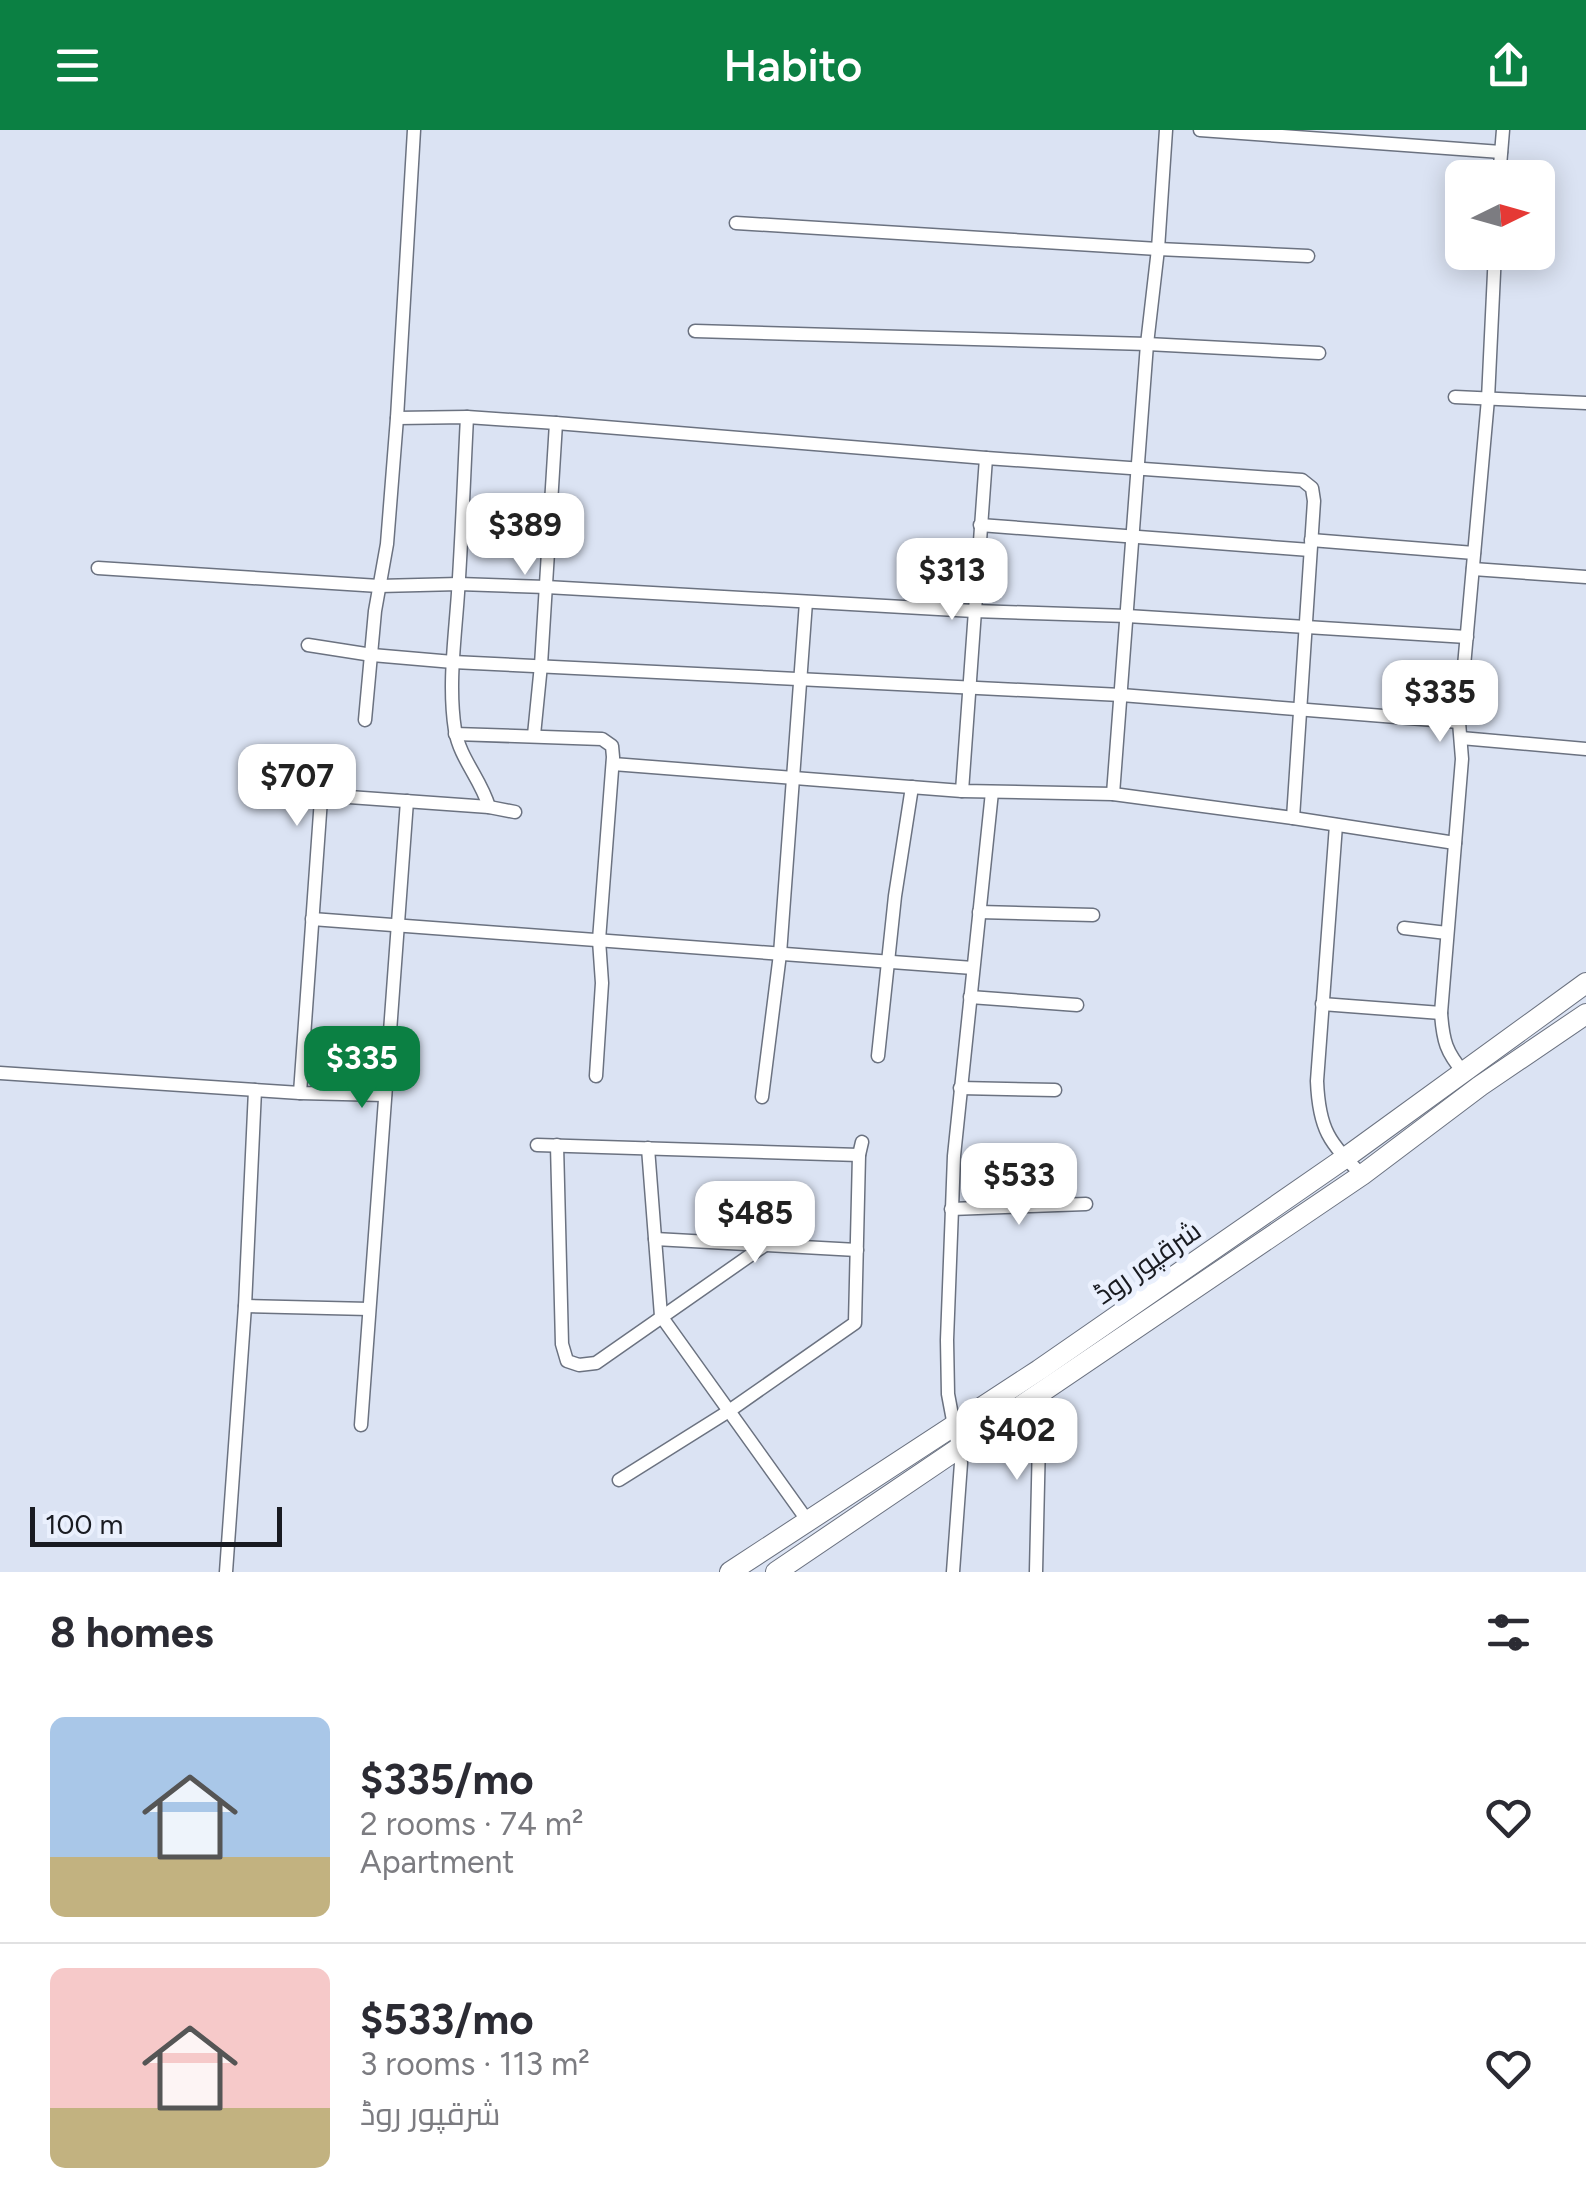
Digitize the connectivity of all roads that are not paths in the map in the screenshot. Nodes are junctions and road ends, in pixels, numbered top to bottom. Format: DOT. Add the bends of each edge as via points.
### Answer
graph roads {
  1 [pos="414,130"];
  2 [pos="1166,130"];
  3 [pos="1200,130"];
  4 [pos="1503,130"];
  5 [pos="1500,152"];
  6 [pos="1500,160"];
  7 [pos="736,223"];
  8 [pos="1158,249"];
  9 [pos="1308,256"];
  10 [pos="1494,270"];
  11 [pos="695,331"];
  12 [pos="1146,344"];
  13 [pos="1320,353"];
  14 [pos="1455,397"];
  15 [pos="1488,399"];
  16 [pos="1586,402"];
  17 [pos="397,418"];
  18 [pos="468,418"];
  19 [pos="556,423"];
  20 [pos="986,458"];
  21 [pos="1139,468"];
  22 [pos="980,525"];
  23 [pos="1134,536"];
  24 [pos="1310,545"];
  25 [pos="1474,553"];
  26 [pos="98,568"];
  27 [pos="1473,569"];
  28 [pos="1586,577"];
  29 [pos="459,584"];
  30 [pos="379,586"];
  31 [pos="546,587"];
  32 [pos="806,602"];
  33 [pos="974,612"];
  34 [pos="1127,616"];
  35 [pos="1305,626"];
  36 [pos="1467,637"];
  37 [pos="308,646"];
  38 [pos="372,655"];
  39 [pos="454,662"];
  40 [pos="541,666"];
  41 [pos="798,679"];
  42 [pos="970,688"];
  43 [pos="1121,695"];
  44 [pos="1300,710"];
  45 [pos="365,720"];
  46 [pos="1460,722"];
  47 [pos="456,734"];
  48 [pos="534,736"];
  49 [pos="1461,738"];
  50 [pos="1586,750"];
  51 [pos="612,764"];
  52 [pos="792,779"];
  53 [pos="912,787"];
  54 [pos="962,791"];
  55 [pos="992,792"];
  56 [pos="1113,794"];
  57 [pos="406,801"];
  58 [pos="488,806"];
  59 [pos="514,812"];
  60 [pos="1293,818"];
  61 [pos="1336,824"];
  62 [pos="1455,843"];
  63 [pos="979,912"];
  64 [pos="1093,916"];
  65 [pos="312,920"];
  66 [pos="398,924"];
  67 [pos="1404,928"];
  68 [pos="1446,933"];
  69 [pos="599,940"];
  70 [pos="780,954"];
  71 [pos="890,962"];
  72 [pos="973,968"];
  73 [pos="1586,984"];
  74 [pos="970,996"];
  75 [pos="1322,1004"];
  76 [pos="1077,1005"];
  77 [pos="1441,1013"];
  78 [pos="1586,1014"];
  79 [pos="878,1056"];
  80 [pos="1464,1072"];
  81 [pos="0,1073"];
  82 [pos="596,1076"];
  83 [pos="960,1088"];
  84 [pos="255,1090"];
  85 [pos="1056,1090"];
  86 [pos="300,1093"];
  87 [pos="385,1095"];
  88 [pos="762,1096"];
  89 [pos="537,1144"];
  90 [pos="557,1145"];
  91 [pos="648,1148"];
  92 [pos="1345,1158"];
  93 [pos="1362,1176"];
  94 [pos="1086,1204"];
  95 [pos="951,1210"];
  96 [pos="655,1239"];
  97 [pos="765,1245"];
  98 [pos="856,1250"];
  99 [pos="244,1306"];
  100 [pos="370,1309"];
  101 [pos="661,1316"];
  102 [pos="1040,1394"];
  103 [pos="729,1411"];
  104 [pos="361,1425"];
  105 [pos="954,1428"];
  106 [pos="959,1450"];
  107 [pos="619,1480"];
  108 [pos="807,1520"];
  109 [pos="226,1572"];
  110 [pos="730,1572"];
  111 [pos="776,1572"];
  112 [pos="953,1572"];
  113 [pos="1036,1572"];
  1 -- 17 [label="street"];
  2 -- 8 [label="street"];
  3 -- 5 [label="street"];
  4 -- 5 [label="street"];
  5 -- 6 [label="street"];
  7 -- 8 [label="street"];
  8 -- 9 [label="street"];
  8 -- 12 [label="street"];
  10 -- 15 [label="street"];
  11 -- 12 [label="street"];
  12 -- 13 [label="street"];
  12 -- 21 [label="street"];
  14 -- 15 [label="street"];
  15 -- 16 [label="street"];
  15 -- 25 [label="street"];
  17 -- 18 [label="street"];
  17 -- 30 [label="street"];
  18 -- 19 [label="street"];
  18 -- 29 [label="street"];
  19 -- 20 [label="street"];
  19 -- 31 [label="street"];
  20 -- 21 [label="street"];
  20 -- 22 [label="street"];
  21 -- 23 [label="street"];
  21 -- 24 [label="street" via="1302,480 1314,494"];
  22 -- 23 [label="street"];
  22 -- 33 [label="street"];
  23 -- 24 [label="street"];
  23 -- 34 [label="street"];
  24 -- 25 [label="street"];
  24 -- 35 [label="street"];
  25 -- 27 [label="street"];
  26 -- 30 [label="street"];
  27 -- 28 [label="street"];
  27 -- 36 [label="street"];
  29 -- 30 [label="street"];
  29 -- 31 [label="street"];
  29 -- 39 [label="street"];
  30 -- 38 [label="street"];
  31 -- 32 [label="street"];
  31 -- 40 [label="street"];
  32 -- 33 [label="street"];
  32 -- 41 [label="street"];
  33 -- 34 [label="street"];
  33 -- 42 [label="street"];
  34 -- 35 [label="street"];
  34 -- 43 [label="street"];
  35 -- 36 [label="street"];
  35 -- 44 [label="street"];
  36 -- 46 [label="street"];
  37 -- 38 [label="street"];
  38 -- 39 [label="street"];
  38 -- 45 [label="street"];
  39 -- 40 [label="street"];
  39 -- 47 [label="street"];
  40 -- 41 [label="street"];
  40 -- 48 [label="street"];
  41 -- 42 [label="street"];
  41 -- 52 [label="street"];
  42 -- 43 [label="street"];
  42 -- 54 [label="street"];
  43 -- 44 [label="street"];
  43 -- 56 [label="street"];
  44 -- 46 [label="street"];
  44 -- 60 [label="street"];
  46 -- 49 [label="street"];
  47 -- 48 [label="street"];
  47 -- 58 [label="street"];
  48 -- 51 [label="street" via="606,740"];
  49 -- 50 [label="street"];
  49 -- 62 [label="street"];
  51 -- 52 [label="street"];
  51 -- 69 [label="street"];
  52 -- 53 [label="street"];
  52 -- 70 [label="street"];
  53 -- 54 [label="street"];
  53 -- 71 [label="street"];
  54 -- 55 [label="street"];
  55 -- 56 [label="street"];
  55 -- 63 [label="street"];
  56 -- 60 [label="street"];
  57 -- 58 [label="street"];
  57 -- 65 [label="street" via="320,799"];
  57 -- 66 [label="street"];
  58 -- 59 [label="street"];
  60 -- 61 [label="street"];
  61 -- 62 [label="street"];
  61 -- 75 [label="street"];
  62 -- 68 [label="street"];
  63 -- 64 [label="street"];
  63 -- 72 [label="street"];
  65 -- 66 [label="street"];
  65 -- 86 [label="street"];
  66 -- 69 [label="street"];
  66 -- 87 [label="street"];
  67 -- 68 [label="street"];
  68 -- 77 [label="street"];
  69 -- 70 [label="street"];
  69 -- 82 [label="street"];
  70 -- 71 [label="street"];
  70 -- 88 [label="street"];
  71 -- 72 [label="street"];
  71 -- 79 [label="street"];
  72 -- 74 [label="street"];
  73 -- 80 [label="main road, شرقپور روڈ"];
  74 -- 76 [label="street"];
  74 -- 83 [label="street"];
  75 -- 77 [label="street"];
  75 -- 92 [label="street" via="1320,1116"];
  77 -- 80 [label="street" via="1445,1044"];
  78 -- 93 [label="main road, شرقپور روڈ"];
  80 -- 92 [label="main road, شرقپور روڈ"];
  81 -- 84 [label="street"];
  83 -- 85 [label="street"];
  83 -- 95 [label="street"];
  84 -- 86 [label="street"];
  84 -- 99 [label="street"];
  86 -- 87 [label="street"];
  87 -- 100 [label="street"];
  89 -- 90 [label="street"];
  90 -- 91 [label="street"];
  90 -- 101 [label="street" via="567,1361 596,1364"];
  91 -- 96 [label="street"];
  91 -- 98 [label="street" via="861,1149"];
  92 -- 93 [label="street"];
  92 -- 105 [label="main road, شرقپور روڈ"];
  93 -- 102 [label="main road, شرقپور روڈ"];
  94 -- 95 [label="street"];
  95 -- 105 [label="street" via="947,1340"];
  96 -- 97 [label="street"];
  96 -- 101 [label="street"];
  97 -- 98 [label="street"];
  97 -- 101 [label="street"];
  98 -- 103 [label="street" via="854,1323"];
  99 -- 100 [label="street"];
  99 -- 109 [label="street"];
  100 -- 104 [label="street"];
  101 -- 103 [label="street"];
  102 -- 106 [label="main road, شرقپور روڈ"];
  102 -- 113 [label="street"];
  103 -- 107 [label="street"];
  103 -- 108 [label="street"];
  105 -- 106 [label="street"];
  105 -- 108 [label="main road, شرقپور روڈ"];
  106 -- 111 [label="main road, شرقپور روڈ"];
  106 -- 112 [label="street"];
  108 -- 110 [label="main road, شرقپور روڈ"];
}
